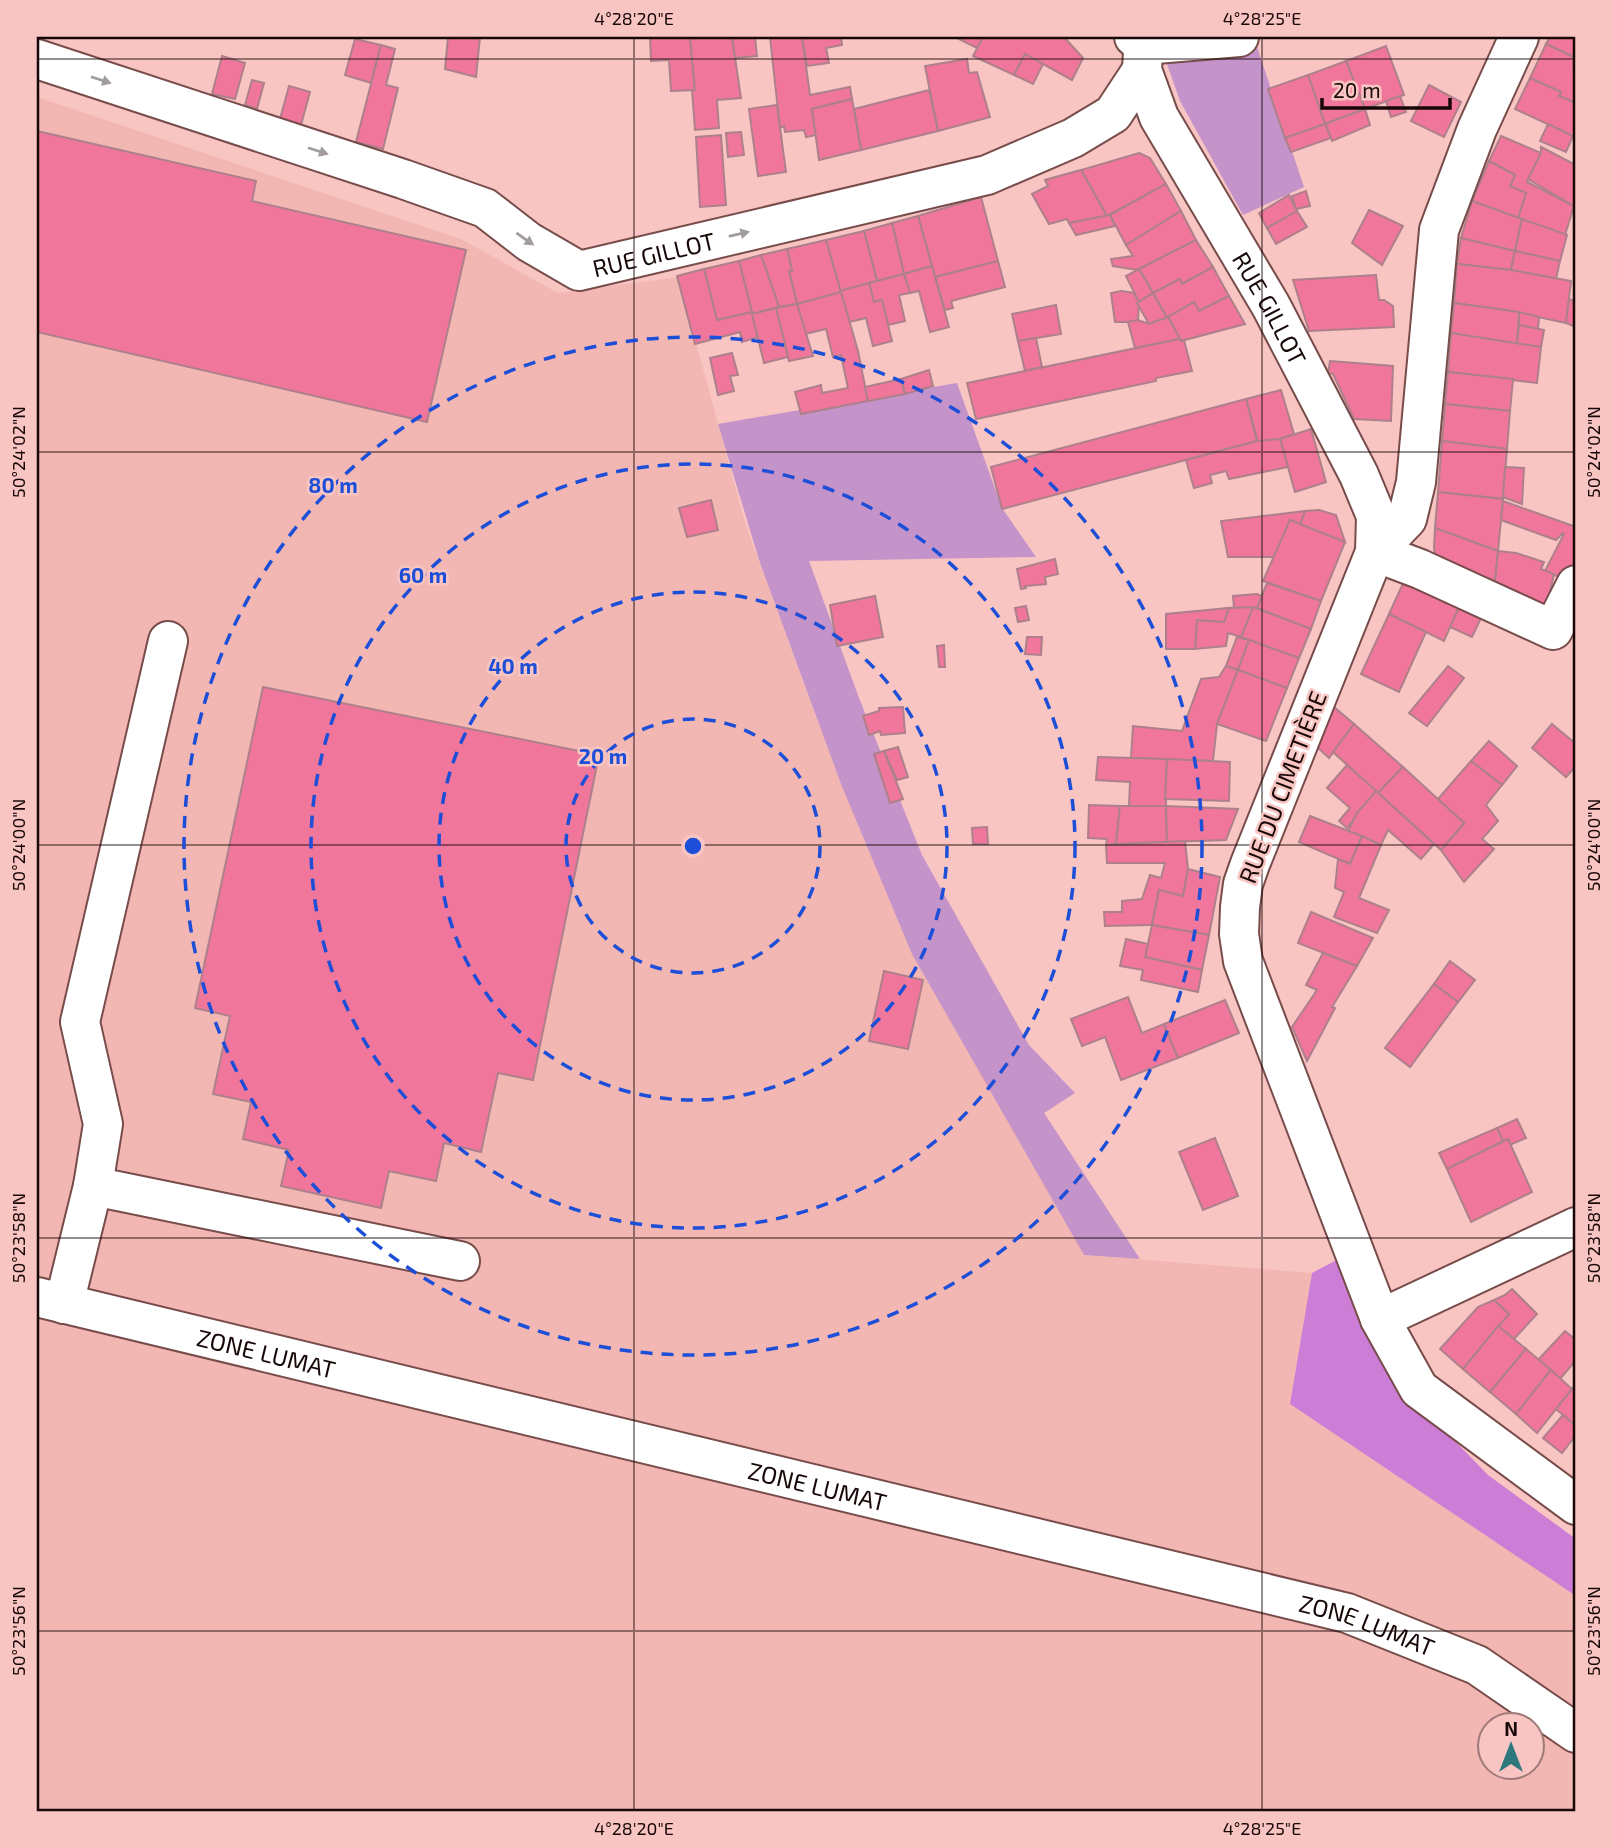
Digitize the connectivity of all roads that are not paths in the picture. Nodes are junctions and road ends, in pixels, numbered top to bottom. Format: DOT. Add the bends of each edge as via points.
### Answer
graph roads {
  1 [pos="1238,37"];
  2 [pos="1519,37"];
  3 [pos="1140,51"];
  4 [pos="37,59"];
  5 [pos="1375,552"];
  6 [pos="1576,585"];
  7 [pos="168,642"];
  8 [pos="93,1186"];
  9 [pos="1576,1227"];
  10 [pos="460,1261"];
  11 [pos="51,1300"];
  12 [pos="1380,1319"];
  13 [pos="1576,1505"];
  14 [pos="1576,1733"];
  1 -- 3 [label="street"];
  2 -- 5 [label="street, RUE DU CIMETIÈRE" via="1477,129 1439,230 1416,482 1407,519"];
  4 -- 3 [label="street, RUE GILLOT, one-way" via="485,208 529,242 579,271 986,175 1073,138 1113,114"];
  3 -- 5 [label="street, RUE GILLOT" via="1159,117 1271,306 1359,474 1376,516"];
  5 -- 6 [label="street" via="1553,630"];
  5 -- 12 [label="street, RUE DU CIMETIÈRE" via="1242,884 1239,934 1243,961"];
  7 -- 8 [label="street" via="80,1022 103,1124"];
  8 -- 10 [label="street"];
  8 -- 11 [label="street"];
  9 -- 12 [label="street"];
  11 -- 14 [label="street, ZONE LUMAT" via="1347,1613 1477,1665"];
  12 -- 13 [label="street, RUE DU CIMETIÈRE" via="1419,1389"];
}
